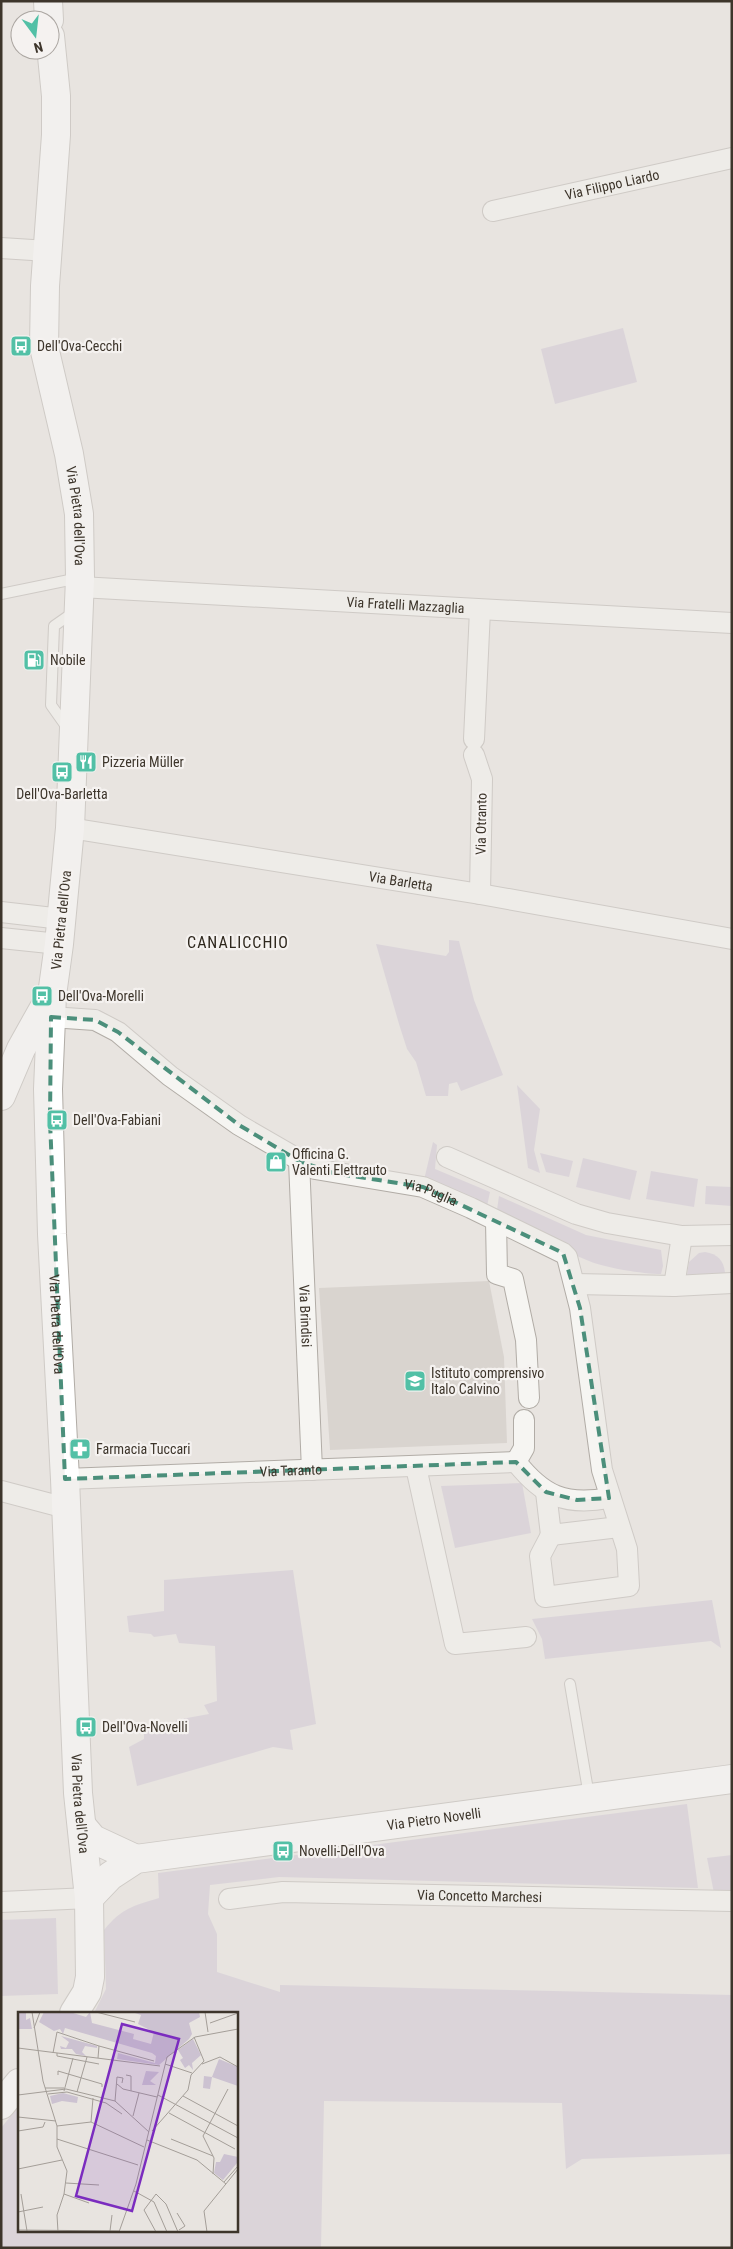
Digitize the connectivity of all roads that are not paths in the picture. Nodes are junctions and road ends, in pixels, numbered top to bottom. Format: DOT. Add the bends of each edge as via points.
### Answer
graph roads {
  1 [pos="52,60"];
  2 [pos="732,158"];
  3 [pos="493,210"];
  4 [pos="1,248"];
  5 [pos="48,251"];
  6 [pos="80,591"];
  7 [pos="1,594"];
  8 [pos="480,610"];
  9 [pos="732,623"];
  10 [pos="70,828"];
  11 [pos="480,894"];
  12 [pos="1,912"];
  13 [pos="61,932"];
  14 [pos="1,938"];
  15 [pos="732,939"];
  16 [pos="51,1006"];
  17 [pos="33,1044"];
  18 [pos="1,1096"];
  19 [pos="447,1157"];
  20 [pos="298,1162"];
  21 [pos="496,1221"];
  22 [pos="732,1235"];
  23 [pos="682,1236"];
  24 [pos="732,1283"];
  25 [pos="575,1284"];
  26 [pos="674,1286"];
  27 [pos="529,1398"];
  28 [pos="524,1420"];
  29 [pos="516,1462"];
  30 [pos="416,1467"];
  31 [pos="312,1470"];
  32 [pos="65,1479"];
  33 [pos="1,1491"];
  34 [pos="546,1492"];
  35 [pos="609,1498"];
  36 [pos="66,1508"];
  37 [pos="619,1527"];
  38 [pos="551,1535"];
  39 [pos="526,1637"];
  40 [pos="570,1684"];
  41 [pos="732,1780"];
  42 [pos="589,1798"];
  43 [pos="82,1826"];
  44 [pos="136,1859"];
  45 [pos="89,1898"];
  46 [pos="229,1899"];
  47 [pos="732,1901"];
  48 [pos="1,1902"];
  49 [pos="75,2012"];
  50 [pos="18,2084"];
  51 [pos="1,2105"];
  1 -- 5 [label="main road, Via Pietra dell'Ova" via="56,135"];
  2 -- 3 [label="street, Via Filippo Liardo"];
  4 -- 5 [label="street"];
  5 -- 6 [label="main road, Via Pietra dell'Ova" via="44,347 69,454 79,514"];
  6 -- 7 [label="lane"];
  6 -- 8 [label="street, Via Fratelli Mazzaglia"];
  6 -- 10 [label="main road, Via Pietra dell'Ova"];
  8 -- 9 [label="street, Via Fratelli Mazzaglia"];
  8 -- 11 [label="street, Via Otranto" via="474,747 482,779"];
  10 -- 11 [label="street, Via Barletta"];
  10 -- 13 [label="main road, Via Pietra dell'Ova"];
  11 -- 15 [label="street, Via Barletta"];
  12 -- 13 [label="street"];
  13 -- 14 [label="street"];
  13 -- 16 [label="main road, Via Pietra dell'Ova"];
  16 -- 17 [label="main road, Via Pietra dell'Ova"];
  16 -- 20 [label="street, Via Puglia" via="95,1020 118,1032 170,1076"];
  17 -- 18 [label="main road"];
  17 -- 32 [label="main road, Via Pietra dell'Ova" via="48,1089"];
  19 -- 23 [label="street" via="576,1214"];
  20 -- 21 [label="street, Via Puglia" via="315,1170 423,1186"];
  20 -- 31 [label="street, Via Brindisi"];
  21 -- 25 [label="street, Via Puglia" via="562,1253 567,1258"];
  21 -- 27 [label="street" via="498,1274 513,1280 526,1340"];
  22 -- 23 [label="street"];
  23 -- 26 [label="street"];
  24 -- 26 [label="street"];
  25 -- 26 [label="street"];
  25 -- 35 [label="street, Via Puglia" via="602,1470"];
  28 -- 29 [label="street" via="524,1448"];
  29 -- 30 [label="street, Via Taranto"];
  29 -- 34 [label="street" via="532,1482"];
  30 -- 31 [label="street, Via Taranto"];
  30 -- 39 [label="street" via="455,1644"];
  31 -- 32 [label="street, Via Taranto"];
  32 -- 36 [label="main road, Via Pietra dell'Ova"];
  33 -- 36 [label="street"];
  34 -- 35 [label="street" via="577,1500"];
  34 -- 38 [label="street"];
  35 -- 37 [label="street, Via Puglia"];
  36 -- 43 [label="main road, Via Pietra dell'Ova"];
  37 -- 38 [label="street"];
  37 -- 38 [label="street, Via Puglia" via="627,1549 629,1586 545,1597 540,1556"];
  40 -- 42 [label="lane"];
  41 -- 42 [label="main road, Via Pietro Novelli"];
  42 -- 44 [label="main road, Via Pietro Novelli"];
  43 -- 44 [label="main road" via="93,1839"];
  43 -- 45 [label="main road, Via Pietra dell'Ova"];
  44 -- 45 [label="main road" via="110,1876"];
  45 -- 48 [label="street"];
  45 -- 49 [label="main road, Via Pietra dell'Ova" via="90,1978 87,1992"];
  46 -- 47 [label="street, Via Concetto Marchesi" via="283,1892"];
  50 -- 51 [label="main road"];
}
